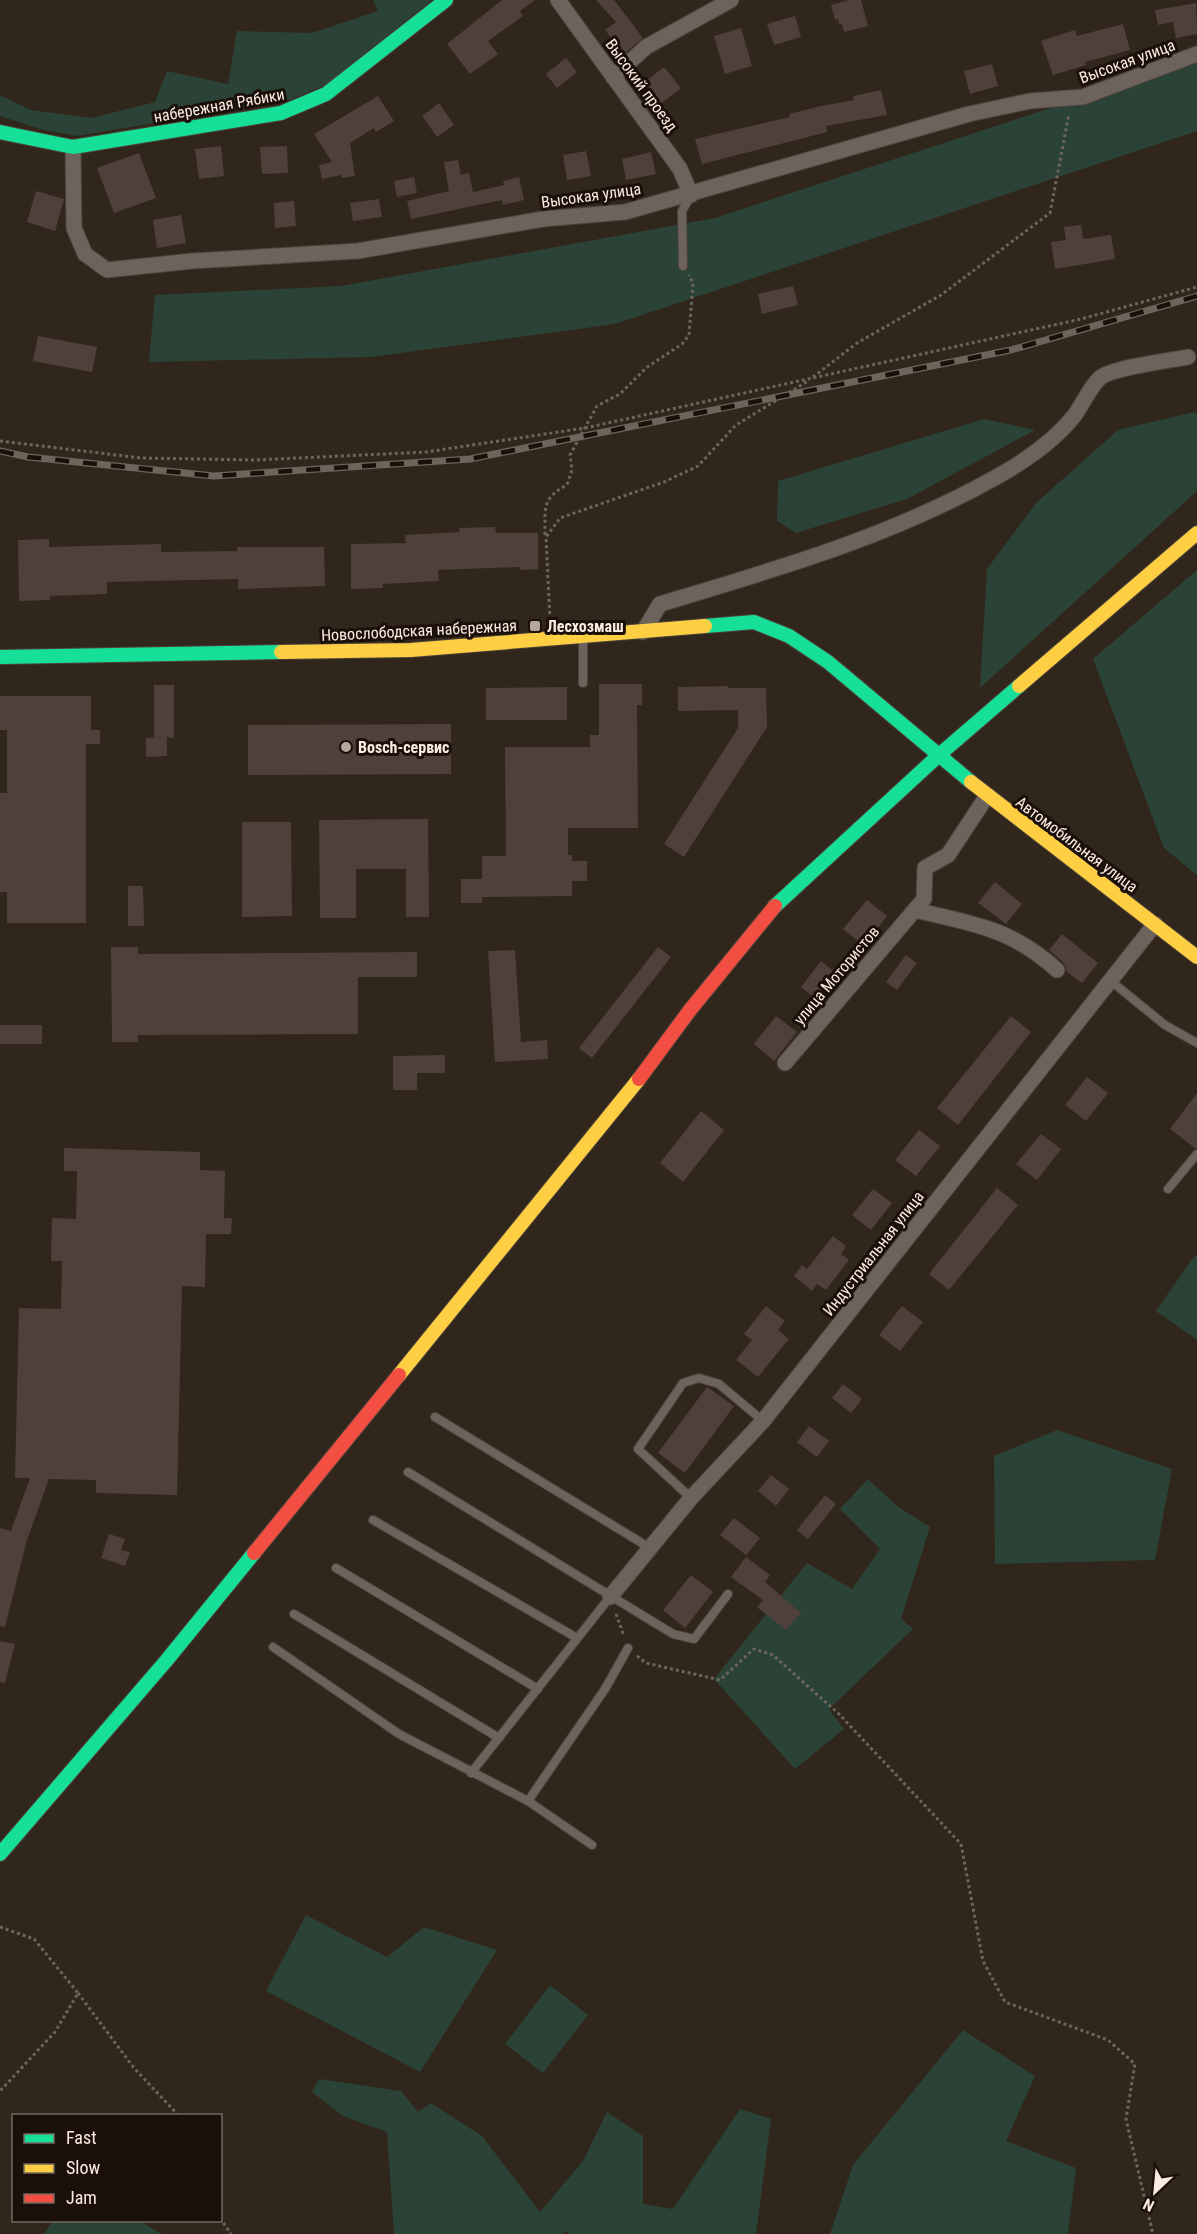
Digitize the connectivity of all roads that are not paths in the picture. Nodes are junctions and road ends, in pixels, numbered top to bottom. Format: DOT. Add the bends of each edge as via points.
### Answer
graph roads {
  1 [pos="446,0"];
  2 [pos="558,0"];
  3 [pos="731,0"];
  4 [pos="1197,54"];
  5 [pos="614,77"];
  6 [pos="0,132"];
  7 [pos="73,147"];
  8 [pos="691,195"];
  9 [pos="683,266"];
  10 [pos="1188,357"];
  11 [pos="1197,533"];
  12 [pos="643,632"];
  13 [pos="583,638"];
  14 [pos="0,657"];
  15 [pos="583,683"];
  16 [pos="939,755"];
  17 [pos="987,796"];
  18 [pos="915,910"];
  19 [pos="1155,924"];
  20 [pos="1197,957"];
  21 [pos="1057,970"];
  22 [pos="1112,982"];
  23 [pos="1197,1043"];
  24 [pos="785,1063"];
  25 [pos="1197,1154"];
  26 [pos="1168,1189"];
  27 [pos="435,1417"];
  28 [pos="763,1421"];
  29 [pos="408,1472"];
  30 [pos="691,1498"];
  31 [pos="373,1520"];
  32 [pos="650,1548"];
  33 [pos="336,1568"];
  34 [pos="728,1594"];
  35 [pos="610,1597"];
  36 [pos="294,1614"];
  37 [pos="578,1638"];
  38 [pos="273,1647"];
  39 [pos="628,1648"];
  40 [pos="537,1689"];
  41 [pos="499,1738"];
  42 [pos="471,1773"];
  43 [pos="528,1801"];
  44 [pos="592,1845"];
  45 [pos="0,1854"];
  1 -- 7 [label="street, набережная Рябики" via="326,94 305,105 281,113"];
  2 -- 5 [label="street, Высокий проезд"];
  3 -- 5 [label="street" via="646,47"];
  4 -- 8 [label="street, Высокая улица" via="1083,97 1030,101 969,114"];
  5 -- 8 [label="street, Высокий проезд" via="680,169"];
  6 -- 7 [label="street, набережная Рябики"];
  7 -- 8 [label="street, Высокая улица" via="74,228 85,254 107,270 358,251 543,219 625,212"];
  8 -- 9 [label="lane" via="682,211"];
  10 -- 12 [label="street" via="1101,377 1074,416 1040,450 1000,475 887,531 820,556 660,604"];
  11 -- 16 [label="street"];
  12 -- 13 [label="street, Новослободская набережная"];
  12 -- 16 [label="street, Новослободская набережная" via="754,622 789,636 828,662"];
  13 -- 14 [label="street, Новослободская набережная" via="411,650"];
  13 -- 15 [label="lane"];
  16 -- 17 [label="street, Автомобильная улица"];
  16 -- 45 [label="street" via="776,905 619,1105 166,1661"];
  17 -- 18 [label="street, улица Мотористов" via="948,855 925,868 924,899"];
  17 -- 19 [label="street, Автомобильная улица"];
  18 -- 21 [label="street" via="999,930 1038,952"];
  18 -- 24 [label="street, улица Мотористов"];
  19 -- 20 [label="street, Автомобильная улица"];
  19 -- 22 [label="street, Индустриальная улица"];
  22 -- 23 [label="lane" via="1165,1025"];
  22 -- 28 [label="street, Индустриальная улица"];
  25 -- 26 [label="lane"];
  27 -- 32 [label="lane"];
  28 -- 30 [label="street, Индустриальная улица"];
  28 -- 30 [label="lane" via="719,1384 699,1378 683,1383 638,1449"];
  29 -- 35 [label="lane"];
  30 -- 32 [label="street, Индустриальная улица"];
  31 -- 37 [label="lane"];
  32 -- 35 [label="street, Индустриальная улица"];
  33 -- 40 [label="lane"];
  34 -- 35 [label="lane" via="694,1639 673,1634"];
  35 -- 37 [label="lane"];
  36 -- 41 [label="lane"];
  37 -- 40 [label="lane"];
  38 -- 42 [label="lane" via="399,1734"];
  39 -- 43 [label="lane" via="605,1689"];
  40 -- 41 [label="lane"];
  41 -- 42 [label="lane"];
  42 -- 43 [label="lane"];
  43 -- 44 [label="lane"];
}
